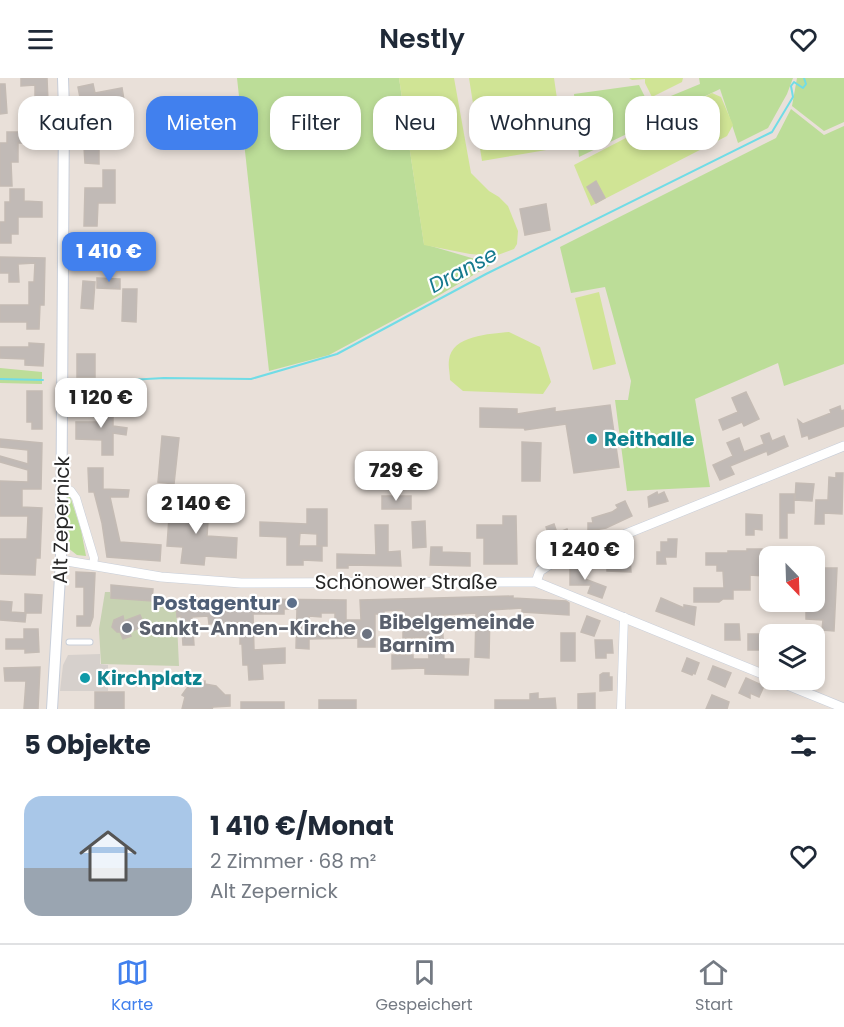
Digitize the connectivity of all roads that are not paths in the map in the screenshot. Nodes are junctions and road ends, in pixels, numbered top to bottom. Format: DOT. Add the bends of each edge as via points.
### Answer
graph roads {
  1 [pos="63,78"];
  2 [pos="844,446"];
  3 [pos="61,485"];
  4 [pos="61,560"];
  5 [pos="93,565"];
  6 [pos="536,582"];
  7 [pos="624,617"];
  8 [pos="69,642"];
  9 [pos="90,642"];
  10 [pos="759,672"];
  11 [pos="801,690"];
  12 [pos="842,706"];
  13 [pos="52,709"];
  14 [pos="621,709"];
  1 -- 3 [label="main road, Alt Zepernick"];
  2 -- 6 [label="street" via="549,565 540,571"];
  3 -- 4 [label="main road, Alt Zepernick"];
  3 -- 5 [label="street" via="76,498"];
  4 -- 5 [label="street, Schönower Straße"];
  4 -- 13 [label="main road, Alt Zepernick"];
  5 -- 6 [label="street, Schönower Straße" via="167,578 241,583"];
  6 -- 7 [label="street, Schönower Straße"];
  7 -- 10 [label="street, Schönower Straße"];
  7 -- 14 [label="street"];
  8 -- 9 [label="street"];
  11 -- 12 [label="street"];
}
